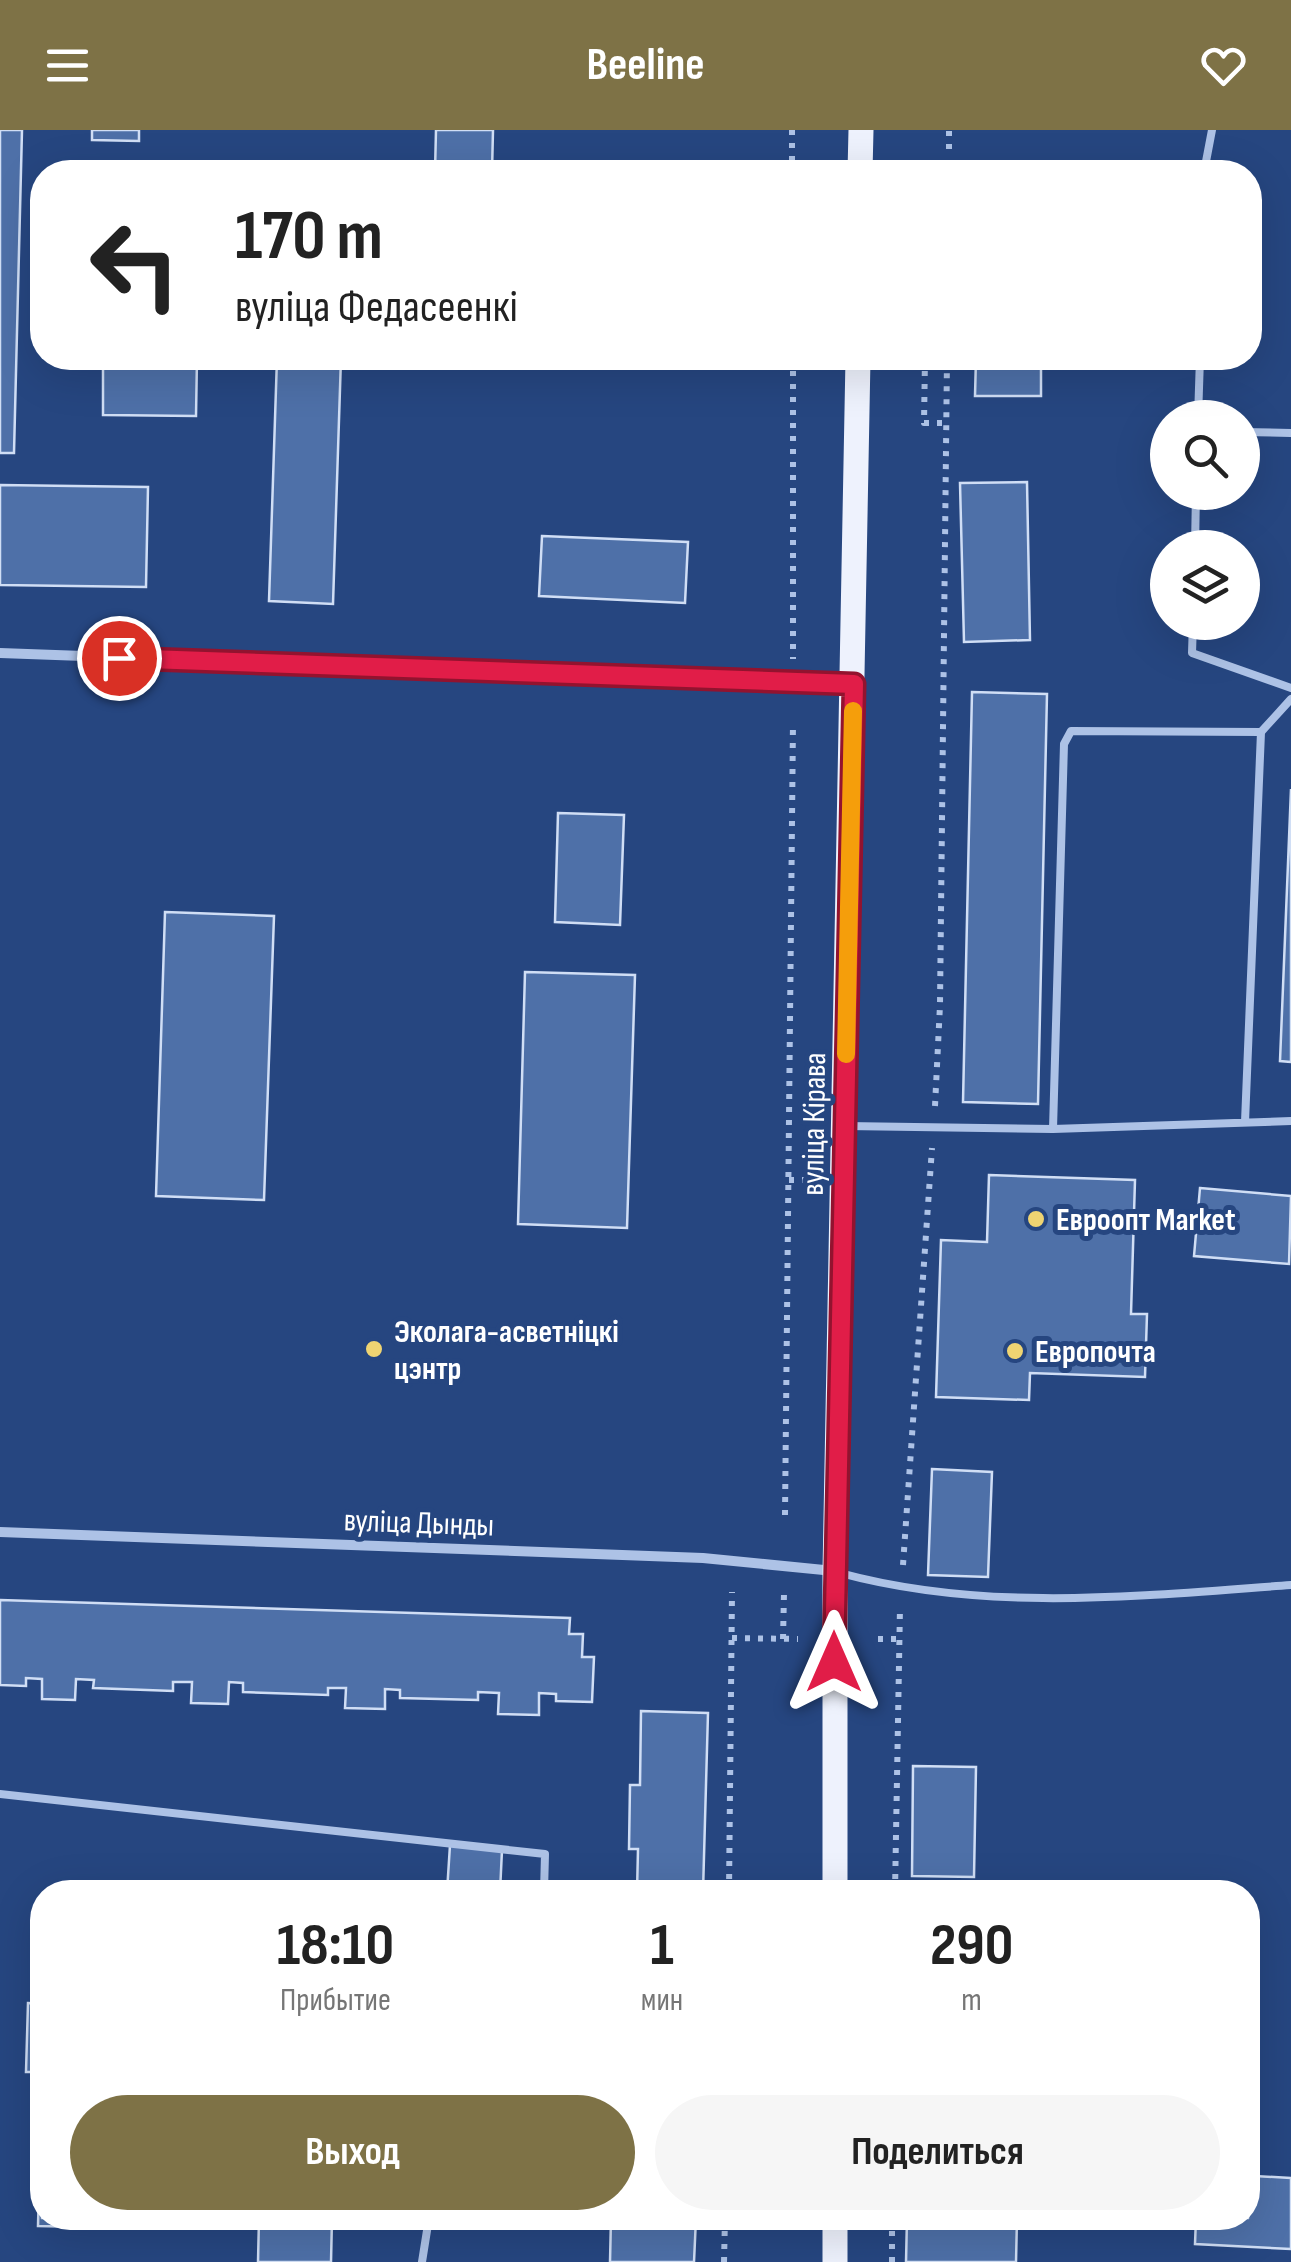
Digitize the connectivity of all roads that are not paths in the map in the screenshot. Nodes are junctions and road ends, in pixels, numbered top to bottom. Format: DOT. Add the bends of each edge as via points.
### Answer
graph roads {
  1 [pos="860,130"];
  2 [pos="1212,130"];
  3 [pos="860,160"];
  4 [pos="1206,160"];
  5 [pos="858,370"];
  6 [pos="1200,370"];
  7 [pos="1199,400"];
  8 [pos="1260,432"];
  9 [pos="1291,433"];
  10 [pos="1192,640"];
  11 [pos="0,653"];
  12 [pos="854,684"];
  13 [pos="1291,688"];
  14 [pos="1291,699"];
  15 [pos="1261,732"];
  16 [pos="1291,1121"];
  17 [pos="1245,1122"];
  18 [pos="845,1126"];
  19 [pos="1053,1129"];
  20 [pos="0,1532"];
  21 [pos="836,1572"];
  22 [pos="1291,1585"];
  23 [pos="0,1794"];
  24 [pos="545,1880"];
  25 [pos="835,1880"];
  26 [pos="427,2230"];
  27 [pos="835,2230"];
  28 [pos="422,2262"];
  29 [pos="835,2262"];
  1 -- 3 [label="main road"];
  2 -- 4 [label="lane"];
  5 -- 12 [label="main road, вуліца Кірава"];
  6 -- 7 [label="lane"];
  8 -- 9 [label="lane"];
  10 -- 13 [label="lane" via="1192,653"];
  11 -- 12 [label="street"];
  12 -- 18 [label="main road, вуліца Кірава"];
  14 -- 15 [label="lane"];
  15 -- 17 [label="lane"];
  15 -- 19 [label="lane" via="1071,731 1064,744"];
  16 -- 17 [label="lane"];
  17 -- 19 [label="lane"];
  18 -- 19 [label="lane"];
  18 -- 21 [label="main road, вуліца Кірава"];
  20 -- 21 [label="street, вуліца Дынды" via="702,1558"];
  21 -- 22 [label="lane" via="901,1589 1051,1600"];
  21 -- 25 [label="main road, вуліца Кірава"];
  23 -- 24 [label="lane" via="546,1854"];
  26 -- 28 [label="lane"];
  27 -- 29 [label="main road"];
}
